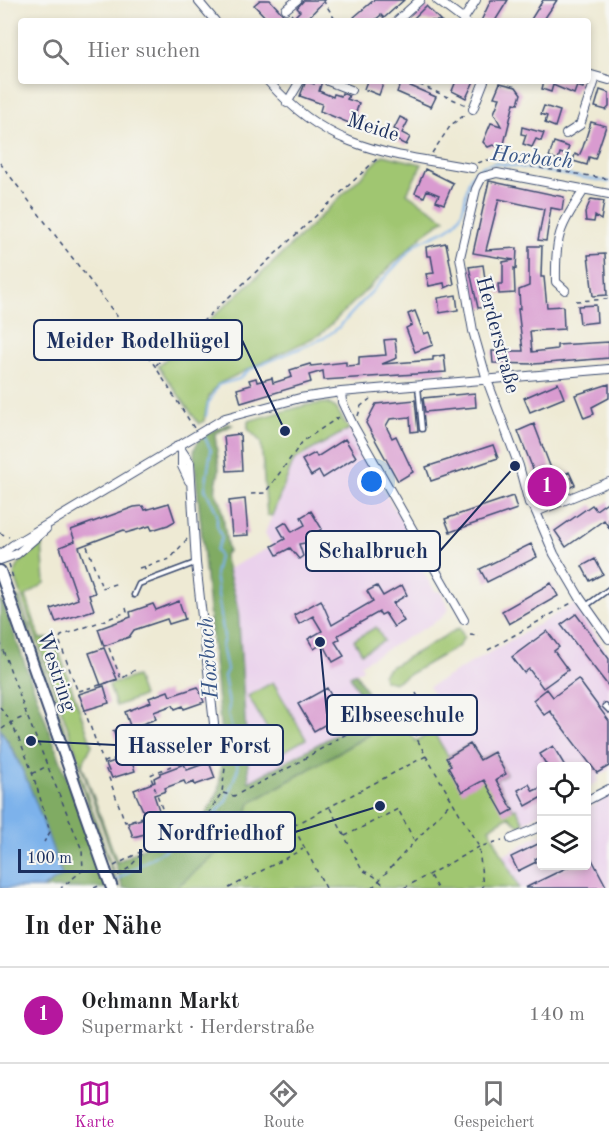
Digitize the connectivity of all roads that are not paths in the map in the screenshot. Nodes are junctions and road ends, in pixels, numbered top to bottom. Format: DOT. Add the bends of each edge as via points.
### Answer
graph roads {
  1 [pos="297,0"];
  2 [pos="420,0"];
  3 [pos="437,0"];
  4 [pos="476,0"];
  5 [pos="200,1"];
  6 [pos="286,9"];
  7 [pos="213,18"];
  8 [pos="400,18"];
  9 [pos="461,18"];
  10 [pos="465,18"];
  11 [pos="592,75"];
  12 [pos="609,80"];
  13 [pos="271,84"];
  14 [pos="298,84"];
  15 [pos="336,84"];
  16 [pos="483,84"];
  17 [pos="590,84"];
  18 [pos="351,90"];
  19 [pos="287,103"];
  20 [pos="473,109"];
  21 [pos="566,134"];
  22 [pos="471,168"];
  23 [pos="480,176"];
  24 [pos="584,190"];
  25 [pos="609,194"];
  26 [pos="565,290"];
  27 [pos="609,369"];
  28 [pos="488,380"];
  29 [pos="418,385"];
  30 [pos="341,392"];
  31 [pos="422,429"];
  32 [pos="180,449"];
  33 [pos="609,482"];
  34 [pos="535,509"];
  35 [pos="0,558"];
  36 [pos="196,563"];
  37 [pos="0,571"];
  38 [pos="609,589"];
  39 [pos="134,595"];
  40 [pos="586,606"];
  41 [pos="464,620"];
  42 [pos="609,639"];
  43 [pos="212,733"];
  44 [pos="609,789"];
  45 [pos="591,798"];
  46 [pos="537,828"];
  47 [pos="511,839"];
  48 [pos="109,878"];
  1 -- 6 [label="street"];
  2 -- 8 [label="street"];
  3 -- 9 [label="street"];
  4 -- 10 [label="street"];
  5 -- 7 [label="street"];
  11 -- 12 [label="street"];
  13 -- 19 [label="street, Meide"];
  14 -- 19 [label="street"];
  15 -- 18 [label="street"];
  16 -- 20 [label="street"];
  17 -- 21 [label="street" via="580,125"];
  19 -- 22 [label="street, Meide" via="332,134 383,153"];
  22 -- 23 [label="lane"];
  23 -- 24 [label="street" via="497,173"];
  23 -- 28 [label="street, Herderstraße" via="460,257 473,331"];
  24 -- 25 [label="street"];
  24 -- 26 [label="street" via="556,242 556,282"];
  27 -- 28 [label="street"];
  28 -- 29 [label="street"];
  28 -- 34 [label="street, Herderstraße" via="527,499"];
  29 -- 30 [label="street"];
  29 -- 31 [label="lane"];
  30 -- 32 [label="street" via="300,398 225,418"];
  30 -- 41 [label="street" via="353,425"];
  32 -- 35 [label="street" via="13,545"];
  32 -- 36 [label="street" via="190,463"];
  33 -- 34 [label="street"];
  34 -- 40 [label="street, Herderstraße" via="554,554"];
  36 -- 39 [label="lane" via="139,584"];
  36 -- 43 [label="street"];
  37 -- 48 [label="main road, Westring"];
  38 -- 40 [label="lane"];
  40 -- 42 [label="street, Herderstraße"];
  44 -- 45 [label="street"];
  46 -- 47 [label="street"];
}
